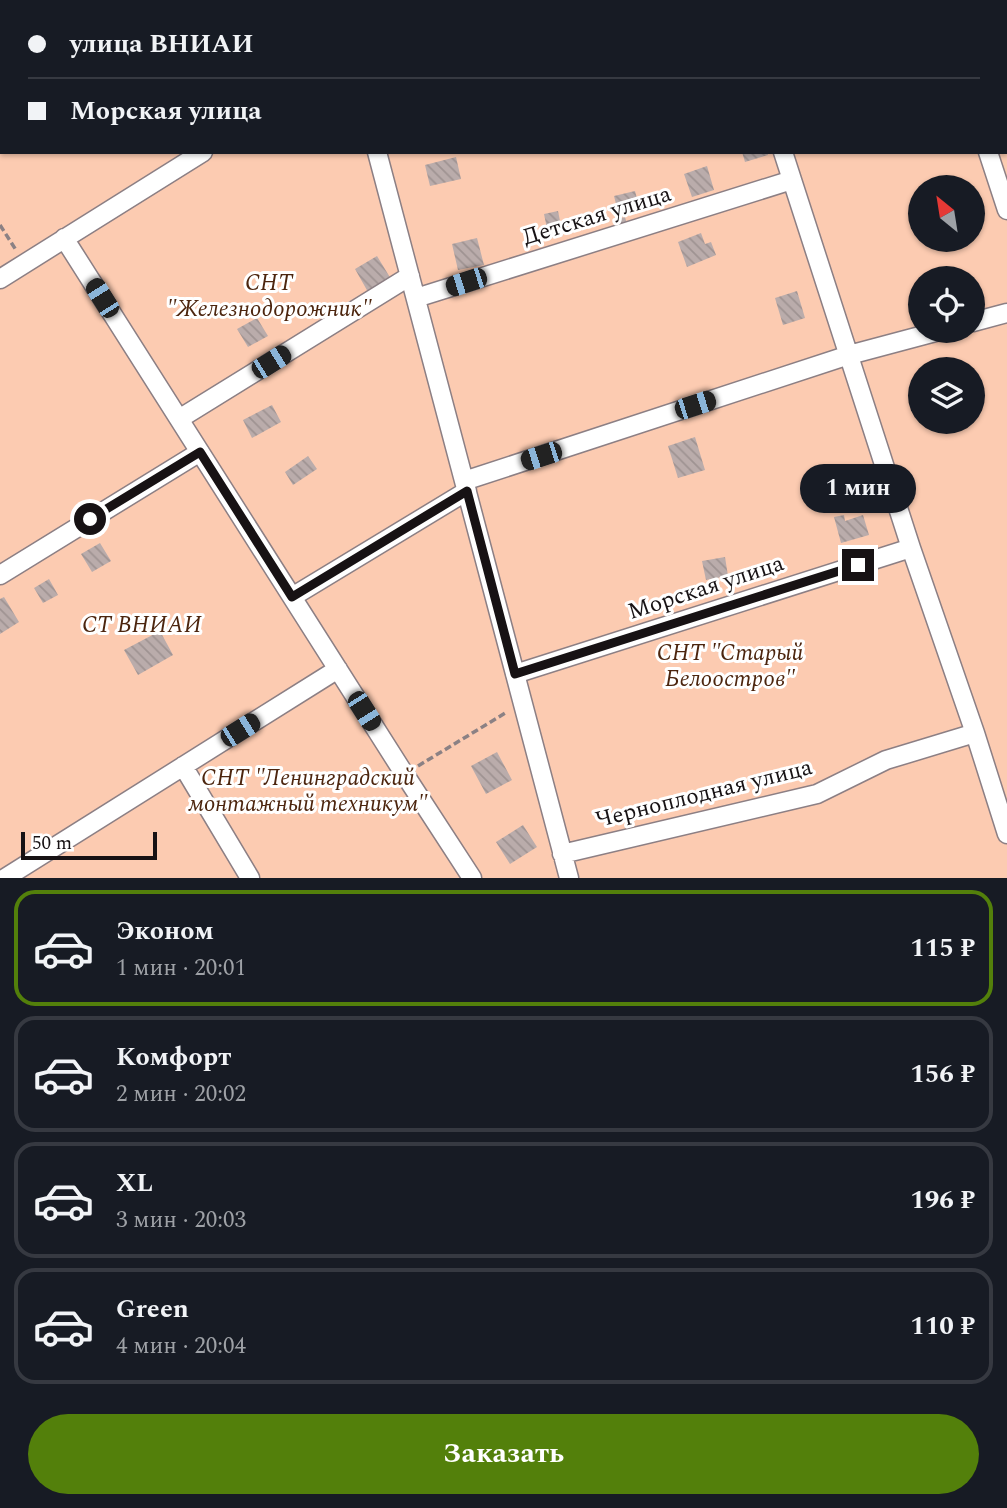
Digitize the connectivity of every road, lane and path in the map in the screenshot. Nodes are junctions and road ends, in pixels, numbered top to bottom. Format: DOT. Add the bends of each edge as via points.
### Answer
graph roads {
  1 [pos="200,154"];
  2 [pos="378,154"];
  3 [pos="784,154"];
  4 [pos="989,154"];
  5 [pos="792,180"];
  6 [pos="1007,210"];
  7 [pos="0,225"];
  8 [pos="65,239"];
  9 [pos="24,264"];
  10 [pos="410,276"];
  11 [pos="0,279"];
  12 [pos="416,298"];
  13 [pos="1007,313"];
  14 [pos="985,319"];
  15 [pos="908,339"];
  16 [pos="849,355"];
  17 [pos="179,419"];
  18 [pos="200,452"];
  19 [pos="465,486"];
  20 [pos="911,548"];
  21 [pos="0,575"];
  22 [pos="292,597"];
  23 [pos="338,669"];
  24 [pos="515,674"];
  25 [pos="522,703"];
  26 [pos="975,733"];
  27 [pos="183,766"];
  28 [pos="405,775"];
  29 [pos="1007,834"];
  30 [pos="562,854"];
  31 [pos="11,876"];
  32 [pos="250,878"];
  33 [pos="472,878"];
  34 [pos="569,878"];
  1 -- 8 [label="street"];
  2 -- 10 [label="street"];
  3 -- 5 [label="street"];
  4 -- 6 [label="street"];
  5 -- 12 [label="street, Детская улица"];
  5 -- 16 [label="street"];
  7 -- 9 [label="path"];
  8 -- 9 [label="street"];
  8 -- 17 [label="street"];
  9 -- 11 [label="street"];
  10 -- 12 [label="street"];
  10 -- 17 [label="street"];
  12 -- 19 [label="street"];
  13 -- 14 [label="street"];
  15 -- 16 [label="street"];
  16 -- 19 [label="street"];
  16 -- 20 [label="street"];
  17 -- 18 [label="street"];
  18 -- 21 [label="street"];
  18 -- 22 [label="street"];
  19 -- 22 [label="street"];
  19 -- 24 [label="street"];
  20 -- 24 [label="street, Морская улица"];
  20 -- 26 [label="street"];
  22 -- 23 [label="street"];
  23 -- 27 [label="street"];
  23 -- 28 [label="street"];
  24 -- 25 [label="street"];
  25 -- 28 [label="path"];
  25 -- 30 [label="street"];
  26 -- 29 [label="street"];
  26 -- 30 [label="street, Черноплодная улица" via="886,760 817,794"];
  27 -- 31 [label="street"];
  27 -- 32 [label="street"];
  28 -- 33 [label="street"];
  30 -- 34 [label="street"];
}
